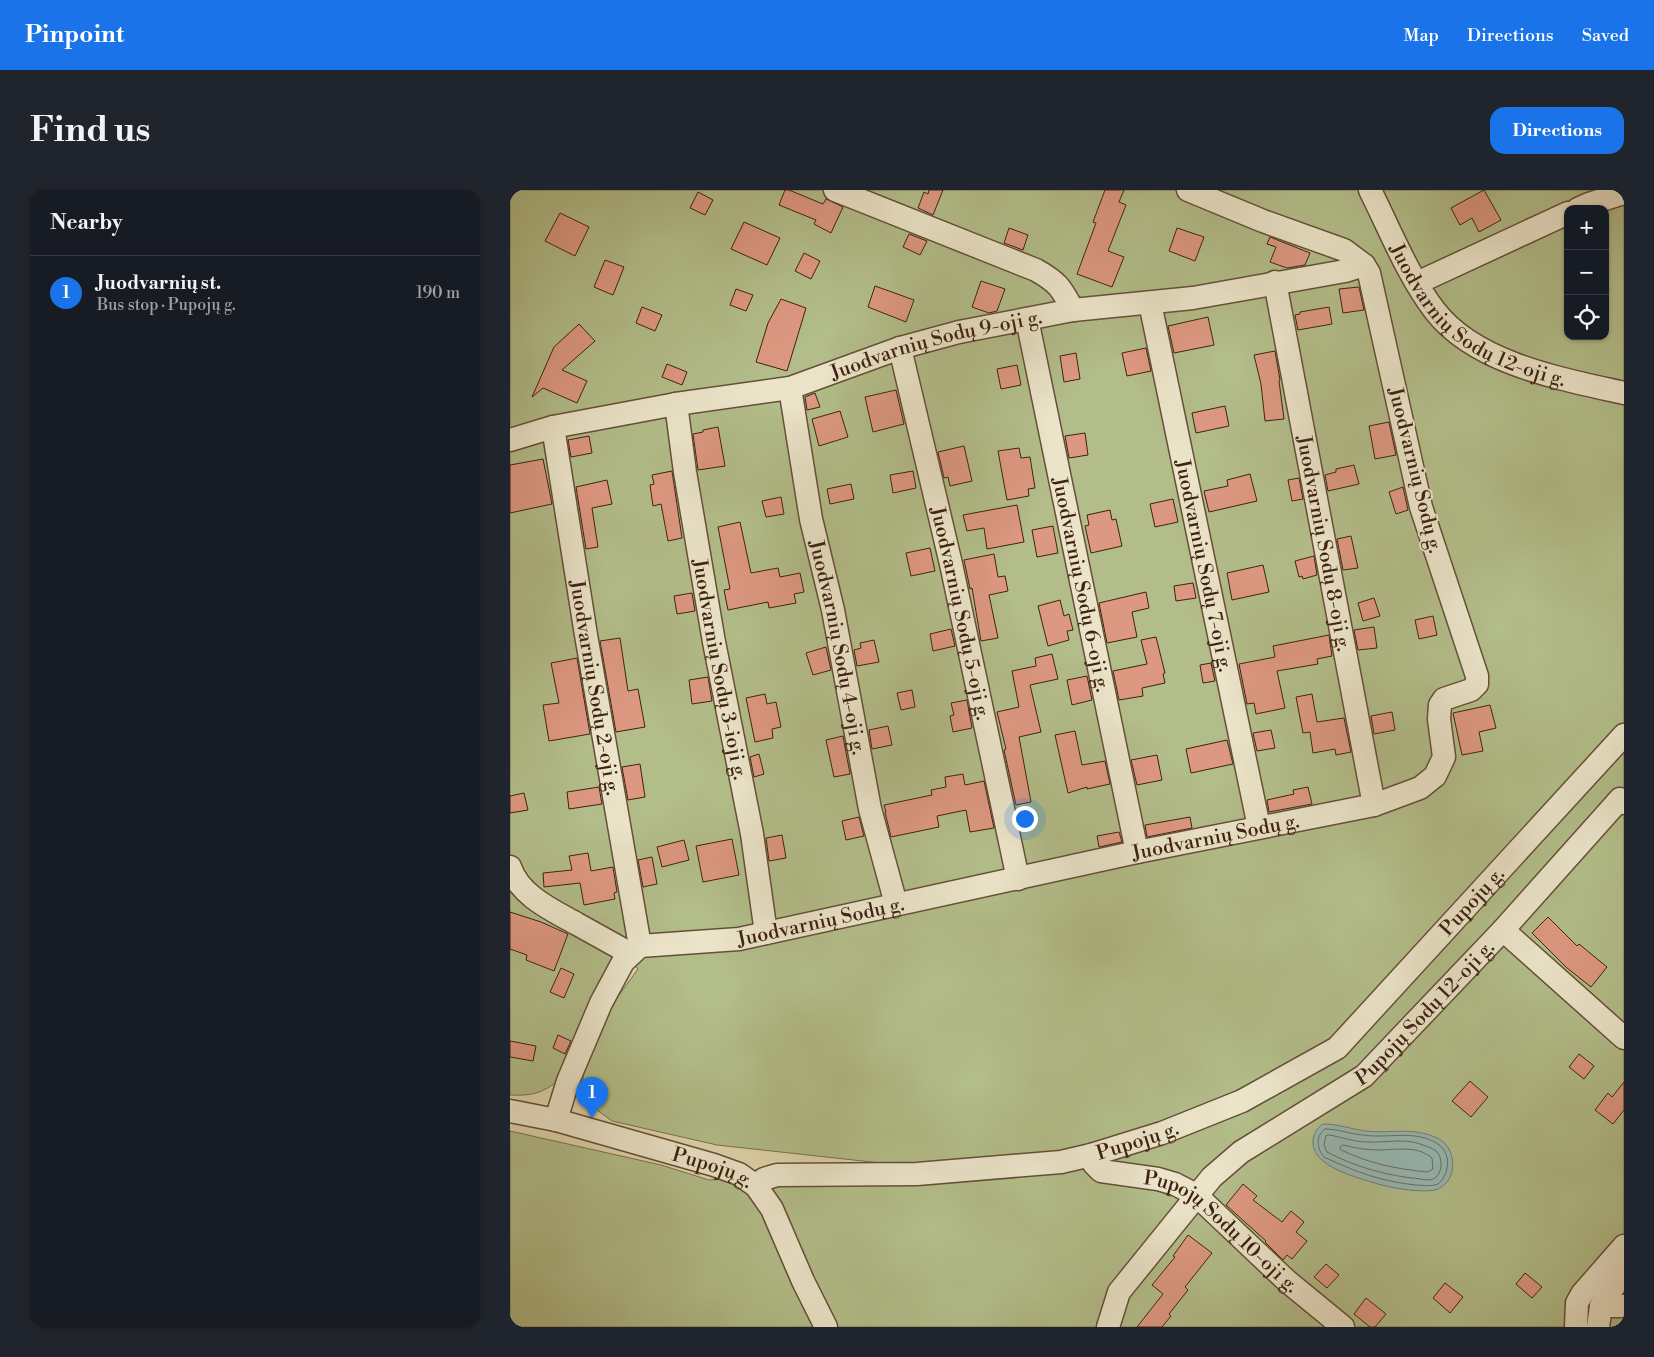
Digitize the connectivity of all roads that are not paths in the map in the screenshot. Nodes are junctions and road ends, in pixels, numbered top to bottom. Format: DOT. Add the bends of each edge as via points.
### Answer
graph roads {
  1 [pos="835,190"];
  2 [pos="1188,190"];
  3 [pos="1370,190"];
  4 [pos="1624,193"];
  5 [pos="1587,205"];
  6 [pos="1564,215"];
  7 [pos="1364,265"];
  8 [pos="1275,282"];
  9 [pos="1417,283"];
  10 [pos="1150,303"];
  11 [pos="1073,310"];
  12 [pos="1028,318"];
  13 [pos="900,348"];
  14 [pos="790,388"];
  15 [pos="1624,393"];
  16 [pos="676,404"];
  17 [pos="554,427"];
  18 [pos="510,440"];
  19 [pos="1624,735"];
  20 [pos="1624,803"];
  21 [pos="1374,805"];
  22 [pos="1259,827"];
  23 [pos="1137,852"];
  24 [pos="510,868"];
  25 [pos="1018,879"];
  26 [pos="896,904"];
  27 [pos="1503,930"];
  28 [pos="766,933"];
  29 [pos="636,950"];
  30 [pos="1624,1038"];
  31 [pos="510,1111"];
  32 [pos="556,1120"];
  33 [pos="1091,1155"];
  34 [pos="756,1186"];
  35 [pos="1196,1195"];
  36 [pos="1624,1246"];
  37 [pos="1624,1271"];
  38 [pos="1624,1306"];
  39 [pos="1600,1316"];
  40 [pos="826,1327"];
  41 [pos="1108,1327"];
  42 [pos="1344,1327"];
  43 [pos="1576,1327"];
  1 -- 11 [label="street" via="1036,270 1062,289"];
  2 -- 7 [label="street" via="1344,250"];
  3 -- 9 [label="street, Juodvarnių Sodų 12-oji g."];
  4 -- 5 [label="street"];
  6 -- 9 [label="street"];
  7 -- 8 [label="street, Juodvarnių Sodų 9-oji g."];
  7 -- 21 [label="street, Juodvarnių Sodų g." via="1369,274 1421,507 1477,676 1477,684 1471,690 1444,700 1440,705 1438,719 1444,757 1435,776 1420,788"];
  8 -- 10 [label="street, Juodvarnių Sodų 9-oji g."];
  8 -- 21 [label="street, Juodvarnių Sodų 8-oji g."];
  9 -- 15 [label="street, Juodvarnių Sodų 12-oji g." via="1436,312 1464,339 1501,359"];
  10 -- 11 [label="street, Juodvarnių Sodų 9-oji g."];
  10 -- 22 [label="street, Juodvarnių Sodų 7-oji g."];
  11 -- 12 [label="street, Juodvarnių Sodų 9-oji g."];
  12 -- 13 [label="street, Juodvarnių Sodų 9-oji g."];
  12 -- 23 [label="street, Juodvarnių Sodų 6-oji g."];
  13 -- 14 [label="street, Juodvarnių Sodų 9-oji g."];
  13 -- 25 [label="street, Juodvarnių Sodų 5-oji g." via="951,564"];
  14 -- 16 [label="street, Juodvarnių Sodų 9-oji g."];
  14 -- 26 [label="street, Juodvarnių Sodų 4-oji g." via="811,520 833,610 870,809"];
  16 -- 17 [label="street, Juodvarnių Sodų 9-oji g."];
  16 -- 28 [label="street, Juodvarnių Sodų 3-ioji g." via="714,642 752,834"];
  17 -- 18 [label="street, Juodvarnių Sodų 9-oji g."];
  17 -- 29 [label="street, Juodvarnių Sodų 2-oji g."];
  19 -- 33 [label="street, Pupojų g." via="1336,1048 1242,1101 1162,1133"];
  20 -- 27 [label="street, Pupojų Sodų 12-oji g." via="1620,799"];
  21 -- 22 [label="street, Juodvarnių Sodų g."];
  22 -- 23 [label="street, Juodvarnių Sodų g."];
  23 -- 25 [label="street, Juodvarnių Sodų g."];
  24 -- 29 [label="street" via="517,882 540,903"];
  25 -- 26 [label="street, Juodvarnių Sodų g."];
  26 -- 28 [label="street, Juodvarnių Sodų g."];
  27 -- 30 [label="street"];
  27 -- 35 [label="street, Pupojų Sodų 12-oji g." via="1364,1076 1242,1152"];
  28 -- 29 [label="street, Juodvarnių Sodų g."];
  29 -- 32 [label="street" via="623,962 601,1003 568,1081"];
  31 -- 32 [label="street, Pupojų g."];
  32 -- 34 [label="street, Pupojų g." via="714,1165 739,1174"];
  33 -- 34 [label="street, Pupojų g." via="1061,1162 917,1174 778,1175 764,1179"];
  33 -- 35 [label="street, Pupojų Sodų 10-oji g." via="1101,1171 1158,1179"];
  34 -- 40 [label="street" via="772,1208"];
  35 -- 41 [label="street, Pupojų Sodų 12-oji g." via="1119,1292"];
  35 -- 42 [label="street, Pupojų Sodų 10-oji g." via="1287,1281"];
  36 -- 43 [label="street" via="1582,1294 1577,1303"];
  37 -- 39 [label="street"];
  38 -- 39 [label="street"];
}
